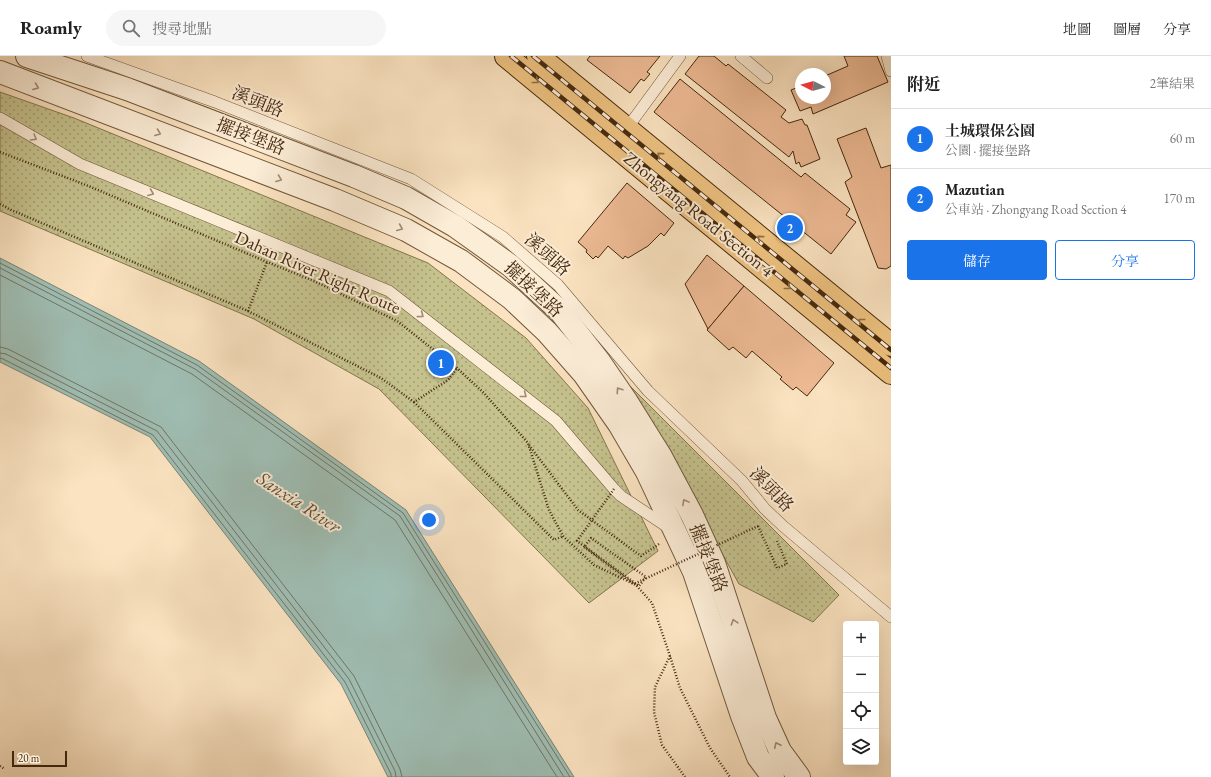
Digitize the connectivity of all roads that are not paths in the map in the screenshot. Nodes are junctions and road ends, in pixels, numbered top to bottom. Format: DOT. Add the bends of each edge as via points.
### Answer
graph roads {
  1 [pos="27,56"];
  2 [pos="87,56"];
  3 [pos="506,56"];
  4 [pos="538,56"];
  5 [pos="680,56"];
  6 [pos="741,56"];
  7 [pos="887,56"];
  8 [pos="891,71"];
  9 [pos="0,72"];
  10 [pos="767,78"];
  11 [pos="0,118"];
  12 [pos="620,136"];
  13 [pos="891,345"];
  14 [pos="891,372"];
  15 [pos="676,533"];
  16 [pos="891,616"];
  17 [pos="773,777"];
  18 [pos="799,777"];
  18 -- 1 [label="street, 擺接堡路, one-way" via="780,751 765,718 714,563 692,515 660,455 627,402 560,311 511,266 455,226 406,198 127,89"];
  2 -- 16 [label="lane, 溪頭路" via="215,102 411,179 503,237 558,285 648,391 742,481 765,509"];
  3 -- 12 [label="main road, Zhongyang Road Section 4, one-way"];
  4 -- 12 [label="main road, Zhongyang Road Section 4"];
  5 -- 12 [label="lane"];
  6 -- 10 [label="lane"];
  7 -- 8 [label="lane"];
  9 -- 15 [label="street, 擺接堡路, one-way" via="335,200 406,230 461,261 512,299 547,332 584,374 619,424 647,472"];
  11 -- 15 [label="lane, one-way" via="80,164 389,291 556,421 621,496"];
  13 -- 12 [label="main road, Zhongyang Road Section 4, one-way"];
  12 -- 14 [label="main road, Zhongyang Road Section 4, one-way"];
  15 -- 17 [label="street, 擺接堡路" via="694,572 758,757"];
}
